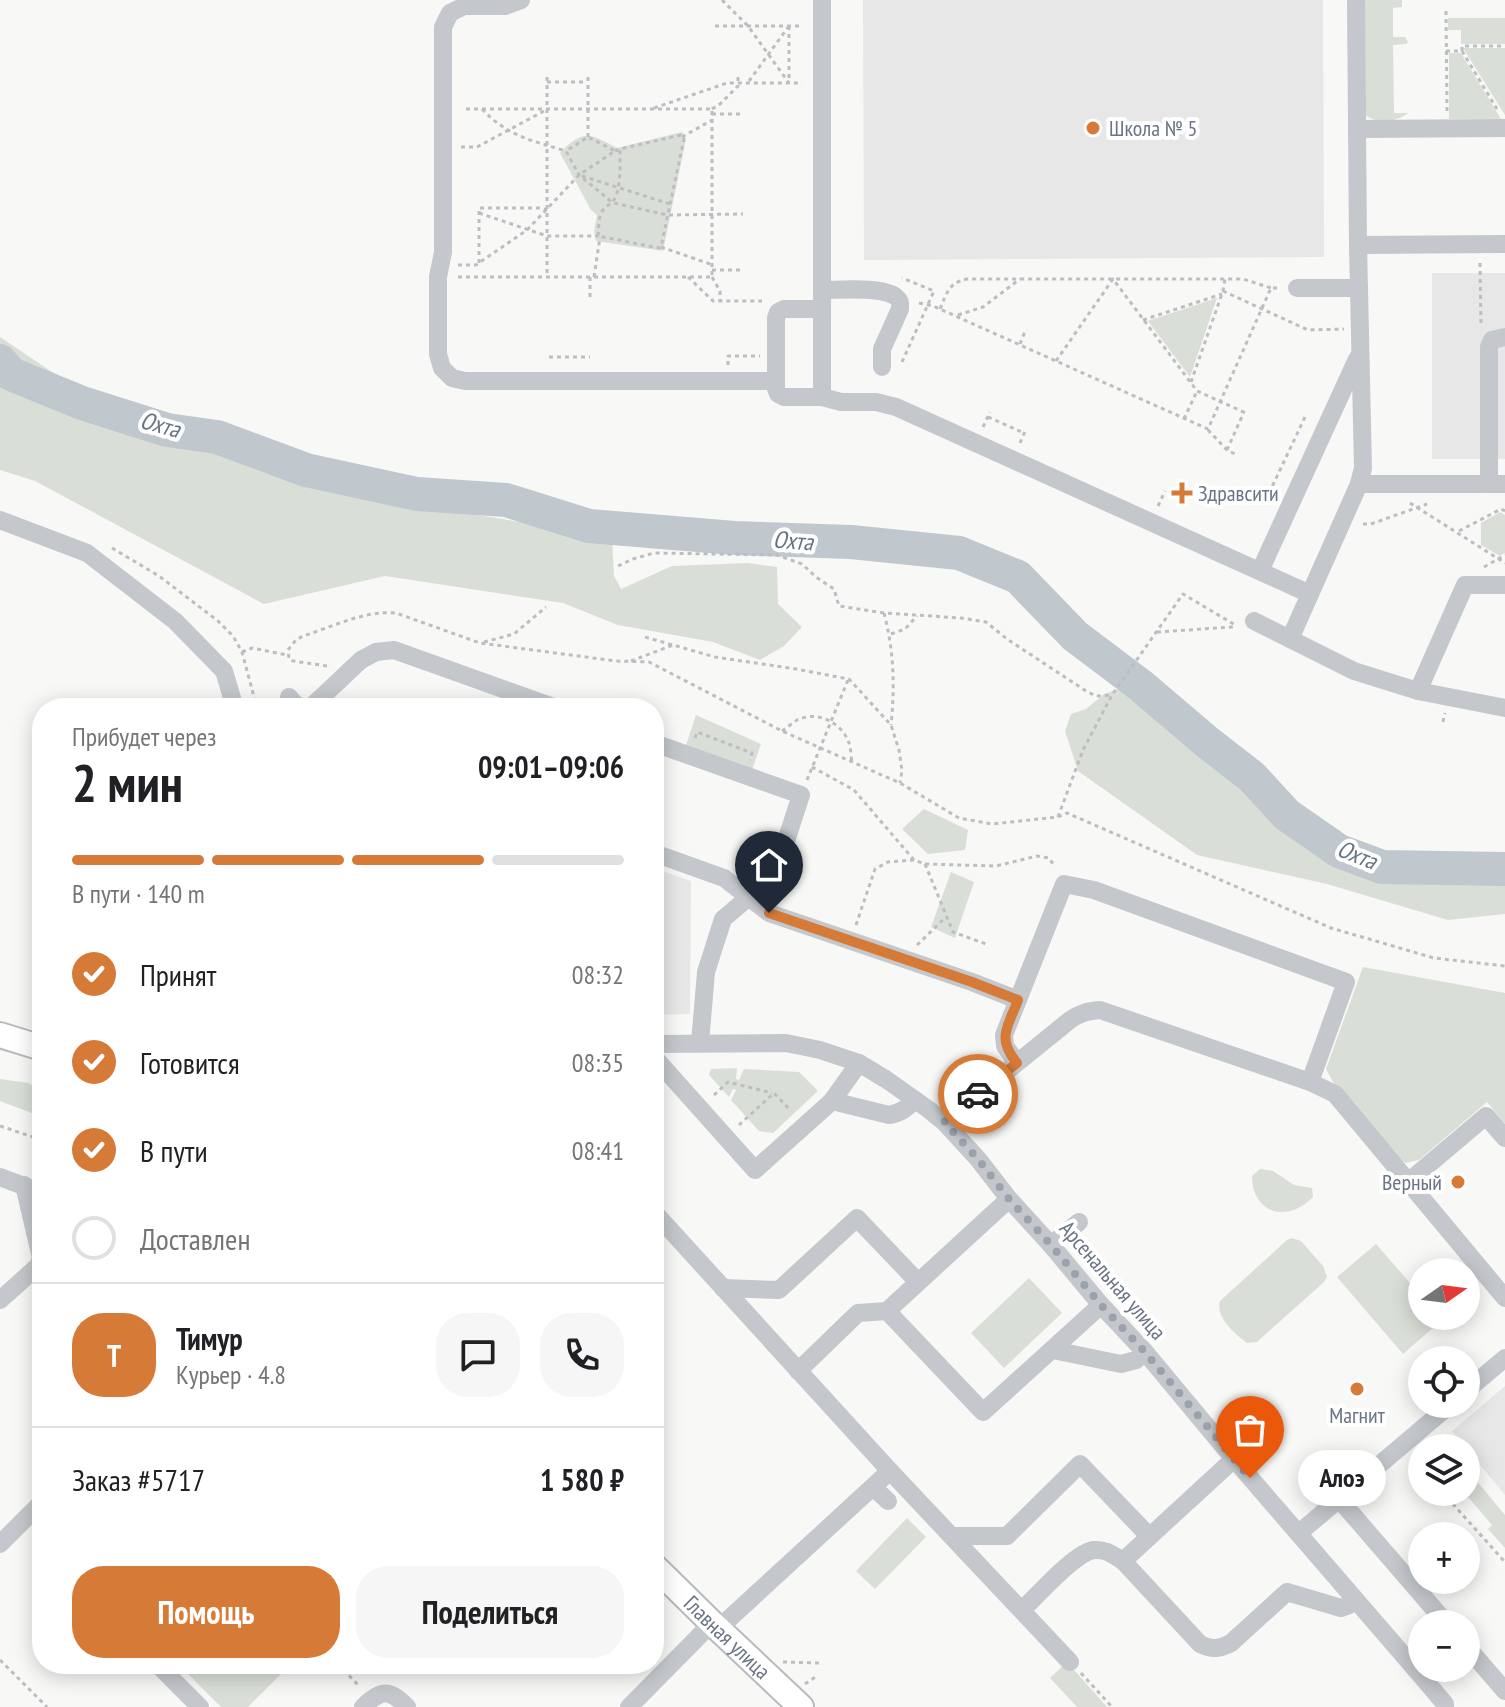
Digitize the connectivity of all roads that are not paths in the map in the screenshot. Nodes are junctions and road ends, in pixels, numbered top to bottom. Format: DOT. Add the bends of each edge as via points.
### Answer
graph roads {
  1 [pos="521,0"];
  2 [pos="822,0"];
  3 [pos="1356,0"];
  4 [pos="1504,124"];
  5 [pos="1357,129"];
  6 [pos="1505,244"];
  7 [pos="1358,245"];
  8 [pos="1297,288"];
  9 [pos="1359,288"];
  10 [pos="822,290"];
  11 [pos="822,309"];
  12 [pos="1499,338"];
  13 [pos="1360,353"];
  14 [pos="882,367"];
  15 [pos="776,381"];
  16 [pos="822,397"];
  17 [pos="1497,442"];
  18 [pos="1359,484"];
  19 [pos="1497,484"];
  20 [pos="0,520"];
  21 [pos="1260,571"];
  22 [pos="1505,585"];
  23 [pos="1310,594"];
  24 [pos="1254,621"];
  25 [pos="1290,639"];
  26 [pos="1418,691"];
  27 [pos="232,698"];
  28 [pos="321,698"];
  29 [pos="528,698"];
  30 [pos="1505,708"];
  31 [pos="664,747"];
  32 [pos="664,857"];
  33 [pos="749,897"];
  34 [pos="1018,1000"];
  35 [pos="0,1035"];
  36 [pos="700,1043"];
  37 [pos="664,1044"];
  38 [pos="32,1045"];
  39 [pos="859,1063"];
  40 [pos="1017,1063"];
  41 [pos="664,1068"];
  42 [pos="1310,1082"];
  43 [pos="915,1100"];
  44 [pos="832,1101"];
  45 [pos="944,1122"];
  46 [pos="1505,1138"];
  47 [pos="0,1177"];
  48 [pos="1408,1182"];
  49 [pos="24,1185"];
  50 [pos="32,1189"];
  51 [pos="1009,1199"];
  52 [pos="32,1219"];
  53 [pos="1079,1222"];
  54 [pos="664,1223"];
  55 [pos="1051,1245"];
  56 [pos="32,1271"];
  57 [pos="918,1282"];
  58 [pos="723,1288"];
  59 [pos="1,1295"];
  60 [pos="1505,1298"];
  61 [pos="1101,1305"];
  62 [pos="887,1311"];
  63 [pos="1053,1350"];
  64 [pos="1145,1352"];
  65 [pos="1505,1358"];
  66 [pos="798,1371"];
  67 [pos="1480,1379"];
  68 [pos="1434,1418"];
  69 [pos="1234,1459"];
  70 [pos="890,1471"];
  71 [pos="873,1487"];
  72 [pos="1339,1499"];
  73 [pos="888,1501"];
  74 [pos="32,1512"];
  75 [pos="1299,1533"];
  76 [pos="953,1536"];
  77 [pos="1149,1536"];
  78 [pos="0,1544"];
  79 [pos="1123,1561"];
  80 [pos="664,1576"];
  81 [pos="1355,1599"];
  82 [pos="1022,1610"];
  83 [pos="1435,1610"];
  84 [pos="715,1626"];
  85 [pos="1070,1662"];
  86 [pos="1480,1662"];
  87 [pos="167,1674"];
  88 [pos="1505,1691"];
  89 [pos="367,1703"];
  90 [pos="1444,1706"];
  91 [pos="200,1707"];
  92 [pos="407,1707"];
  93 [pos="629,1707"];
  94 [pos="801,1707"];
  1 -- 15 [label="street" via="505,6 464,6 450,13 443,27 438,354 442,368 465,381"];
  2 -- 10 [label="street"];
  3 -- 5 [label="street"];
  4 -- 5 [label="street"];
  5 -- 7 [label="street"];
  6 -- 7 [label="street"];
  7 -- 9 [label="street"];
  8 -- 9 [label="street"];
  9 -- 13 [label="street"];
  10 -- 11 [label="street"];
  10 -- 14 [label="street" via="896,296 900,309 882,349"];
  11 -- 15 [label="street" via="778,312"];
  11 -- 16 [label="street"];
  12 -- 17 [label="street" via="1489,347"];
  13 -- 18 [label="street"];
  13 -- 21 [label="street"];
  15 -- 16 [label="street" via="778,394 784,397"];
  16 -- 21 [label="street" via="896,407"];
  17 -- 19 [label="street"];
  18 -- 19 [label="street"];
  18 -- 23 [label="street"];
  20 -- 27 [label="street" via="87,553 175,621 224,671"];
  21 -- 23 [label="street"];
  22 -- 26 [label="street" via="1465,585"];
  23 -- 25 [label="street"];
  24 -- 25 [label="street"];
  25 -- 26 [label="street" via="1354,671"];
  26 -- 30 [label="street"];
  28 -- 29 [label="street" via="361,660 394,650"];
  31 -- 33 [label="street" via="801,795 775,875"];
  32 -- 33 [label="street" via="724,878"];
  33 -- 34 [label="street" via="769,913"];
  33 -- 36 [label="street" via="723,919 706,972"];
  34 -- 40 [label="street" via="1004,1035"];
  34 -- 42 [label="street" via="1064,884 1094,890 1346,982"];
  35 -- 38 [label="main road"];
  36 -- 37 [label="street, Арсенальная улица"];
  36 -- 39 [label="street, Арсенальная улица" via="786,1043"];
  39 -- 43 [label="street, Арсенальная улица"];
  39 -- 44 [label="street"];
  40 -- 42 [label="street" via="1080,1013 1100,1010"];
  40 -- 45 [label="street"];
  41 -- 44 [label="street" via="755,1170"];
  42 -- 48 [label="street" via="1335,1094"];
  43 -- 44 [label="street" via="889,1115"];
  43 -- 45 [label="street, Арсенальная улица"];
  45 -- 51 [label="street, Арсенальная улица"];
  46 -- 48 [label="street" via="1486,1116"];
  47 -- 49 [label="street"];
  48 -- 60 [label="street"];
  49 -- 50 [label="street"];
  49 -- 52 [label="street"];
  51 -- 55 [label="street, Арсенальная улица"];
  51 -- 57 [label="street"];
  53 -- 55 [label="street"];
  54 -- 58 [label="street"];
  55 -- 61 [label="street, Арсенальная улица"];
  56 -- 59 [label="street"];
  57 -- 58 [label="street" via="857,1218 779,1290"];
  57 -- 62 [label="street"];
  58 -- 66 [label="street"];
  61 -- 63 [label="street"];
  61 -- 64 [label="street, Арсенальная улица"];
  62 -- 63 [label="street" via="983,1412"];
  62 -- 66 [label="street" via="858,1313"];
  63 -- 64 [label="street" via="1121,1364"];
  64 -- 69 [label="street, Арсенальная улица"];
  65 -- 67 [label="street"];
  66 -- 70 [label="street"];
  68 -- 72 [label="street"];
  69 -- 75 [label="street, Арсенальная улица"];
  69 -- 77 [label="street"];
  70 -- 71 [label="street"];
  70 -- 76 [label="street"];
  71 -- 73 [label="street"];
  71 -- 84 [label="street"];
  72 -- 75 [label="street"];
  72 -- 83 [label="street"];
  74 -- 78 [label="street"];
  75 -- 81 [label="street, Арсенальная улица"];
  76 -- 77 [label="street" via="1007,1536 1080,1464"];
  76 -- 82 [label="street"];
  77 -- 79 [label="street"];
  79 -- 81 [label="street" via="1209,1648 1231,1643 1287,1592 1341,1608"];
  79 -- 82 [label="street" via="1109,1551 1079,1555"];
  80 -- 84 [label="main road, Главная улица"];
  81 -- 90 [label="street, Арсенальная улица"];
  82 -- 85 [label="street"];
  84 -- 93 [label="street"];
  84 -- 94 [label="main road, Главная улица"];
  86 -- 88 [label="street"];
  87 -- 91 [label="street"];
  89 -- 92 [label="street" via="383,1693 395,1695"];
}
